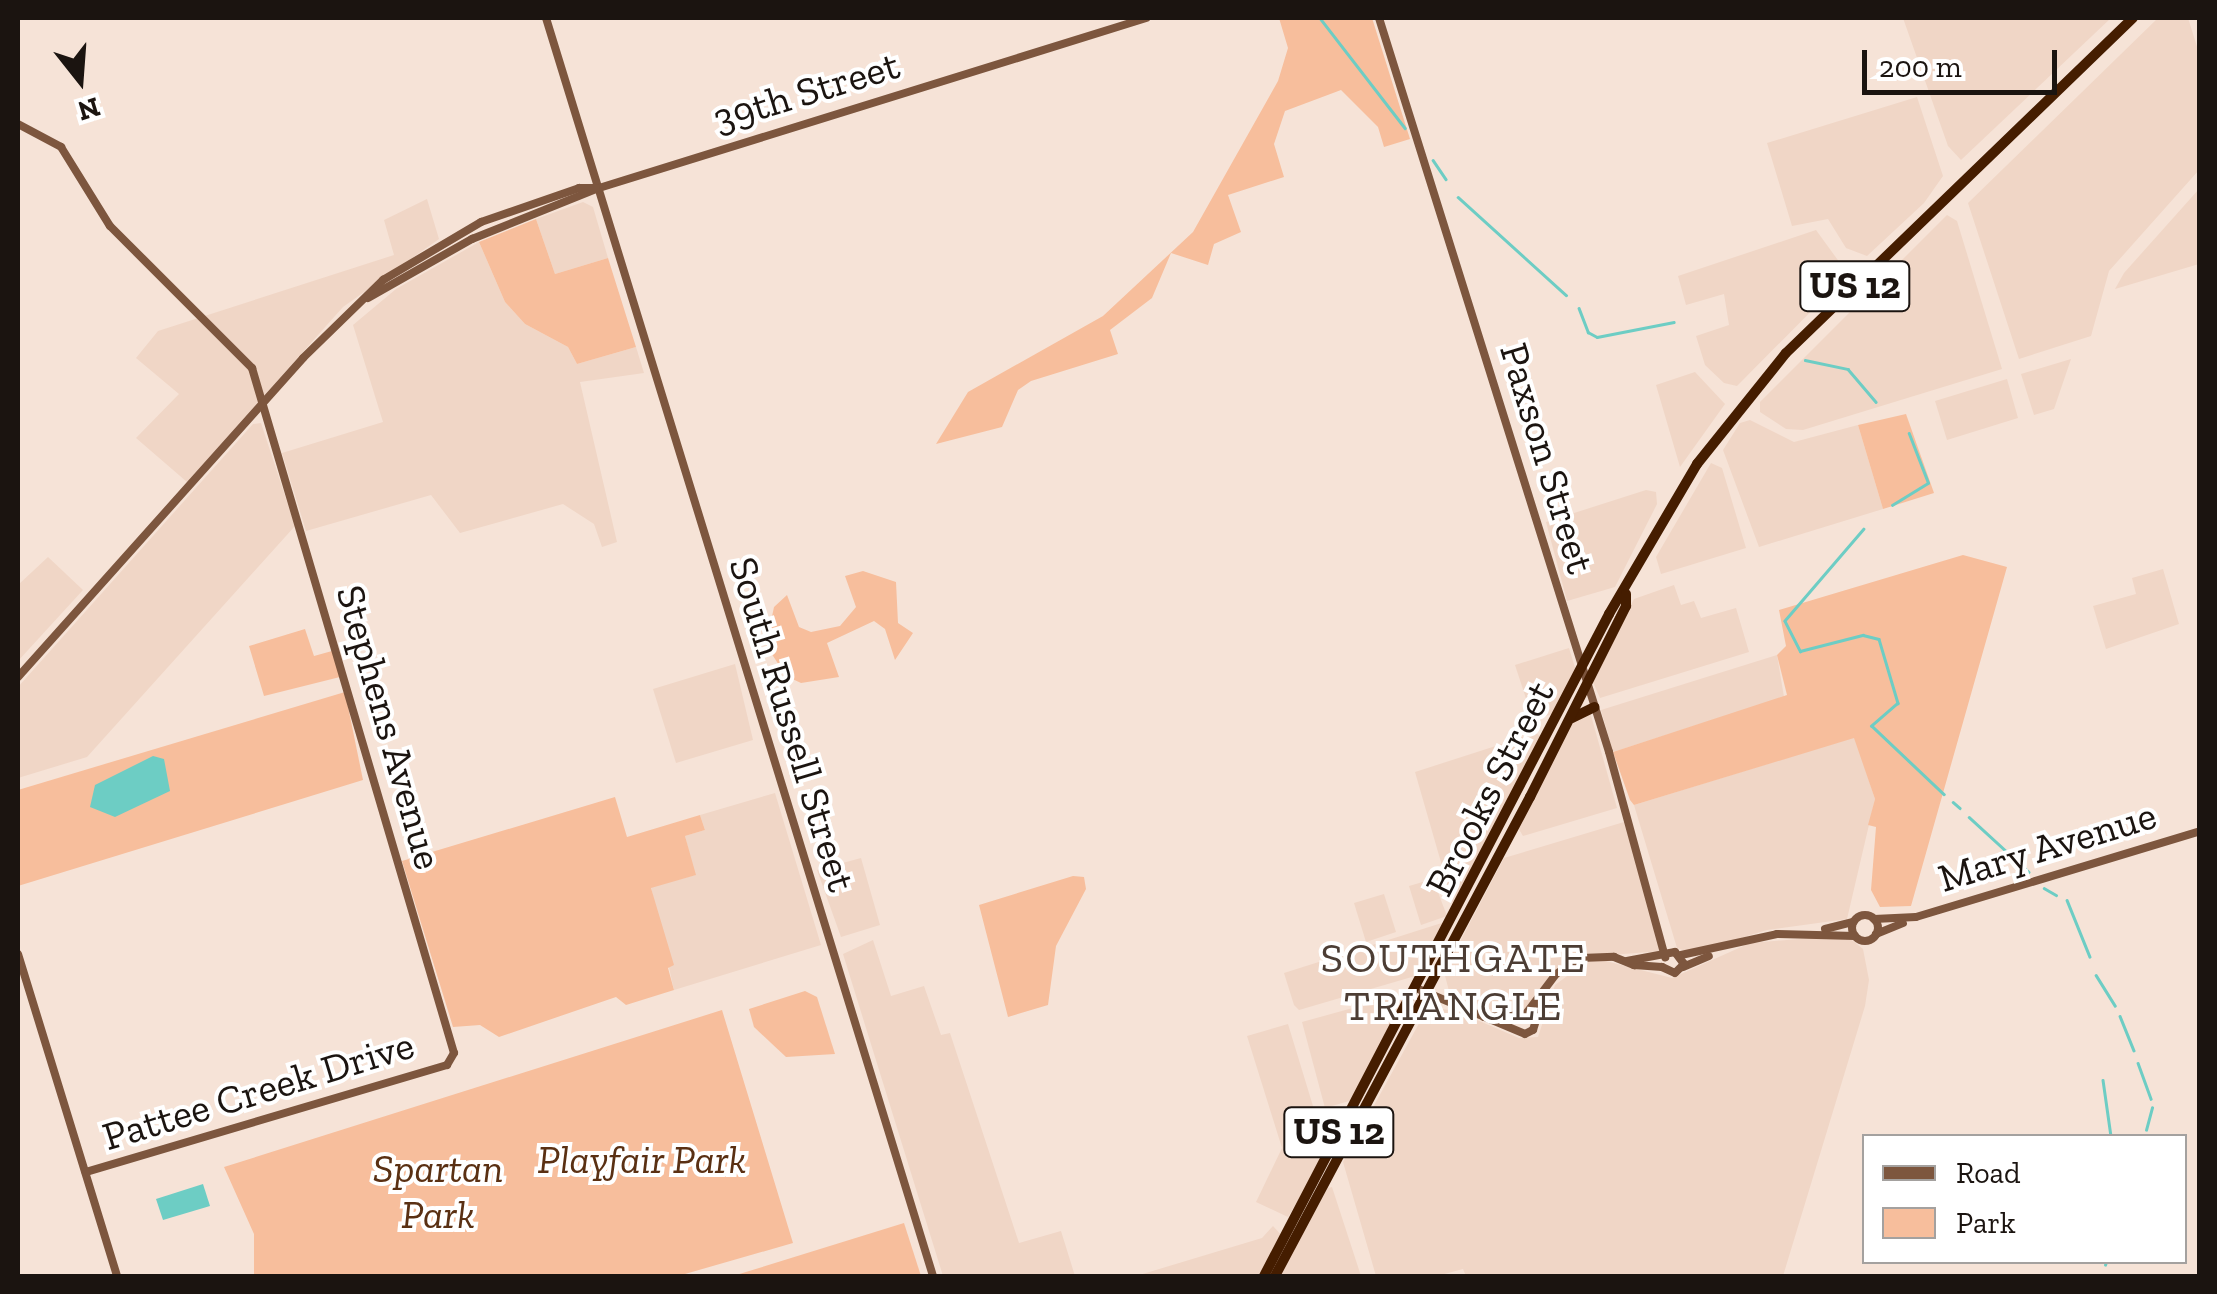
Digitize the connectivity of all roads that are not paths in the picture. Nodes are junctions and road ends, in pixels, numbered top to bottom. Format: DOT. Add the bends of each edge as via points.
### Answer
graph roads {
  1 [pos="546,18"];
  2 [pos="1146,18"];
  3 [pos="1379,18"];
  4 [pos="2133,18"];
  5 [pos="18,124"];
  6 [pos="598,188"];
  7 [pos="481,222"];
  8 [pos="412,272"];
  9 [pos="368,298"];
  10 [pos="263,403"];
  11 [pos="1585,676"];
  12 [pos="18,677"];
  13 [pos="1596,708"];
  14 [pos="1568,722"];
  15 [pos="2200,832"];
  16 [pos="1659,916"];
  17 [pos="1911,918"];
  18 [pos="1874,919"];
  19 [pos="1853,922"];
  20 [pos="1818,931"];
  21 [pos="1876,934"];
  22 [pos="1855,936"];
  23 [pos="1724,949"];
  24 [pos="18,954"];
  25 [pos="1679,954"];
  26 [pos="1665,961"];
  27 [pos="1683,967"];
  28 [pos="1546,987"];
  29 [pos="1422,990"];
  30 [pos="1522,1016"];
  31 [pos="1484,1017"];
  32 [pos="1535,1024"];
  33 [pos="1517,1028"];
  34 [pos="447,1065"];
  35 [pos="86,1172"];
  36 [pos="117,1276"];
  37 [pos="934,1276"];
  38 [pos="1264,1276"];
  39 [pos="1276,1276"];
  1 -- 6 [label="street, South Russell Street"];
  2 -- 6 [label="street, 39th Street"];
  3 -- 11 [label="street, Paxson Street"];
  4 -- 11 [label="highway, Brooks Street / US 12" via="1754,389 1697,464"];
  5 -- 10 [label="street, Stephens Avenue" via="62,147 110,226 240,349"];
  6 -- 7 [label="street" via="579,188"];
  6 -- 8 [label="street" via="490,230"];
  6 -- 37 [label="street, South Russell Street"];
  7 -- 8 [label="street"];
  7 -- 9 [label="street" via="395,272"];
  8 -- 9 [label="street"];
  9 -- 10 [label="street"];
  10 -- 12 [label="street"];
  10 -- 34 [label="street, Stephens Avenue" via="454,1053"];
  11 -- 13 [label="street, Paxson Street"];
  11 -- 14 [label="highway, Brooks Street / US 12"];
  11 -- 29 [label="highway, Brooks Street / US 12"];
  13 -- 14 [label="highway"];
  13 -- 16 [label="street, Paxson Street"];
  14 -- 29 [label="highway, Brooks Street / US 12"];
  15 -- 17 [label="street, Mary Avenue"];
  16 -- 25 [label="street, Paxson Street"];
  16 -- 26 [label="street, Paxson Street"];
  17 -- 18 [label="street, Mary Avenue"];
  17 -- 21 [label="street, Mary Avenue"];
  18 -- 19 [label="street" via="1864,915"];
  18 -- 21 [label="street"];
  19 -- 20 [label="street"];
  19 -- 22 [label="street"];
  20 -- 22 [label="street"];
  20 -- 23 [label="street"];
  21 -- 22 [label="street"];
  23 -- 25 [label="street"];
  23 -- 27 [label="street"];
  24 -- 35 [label="street"];
  25 -- 26 [label="street"];
  25 -- 27 [label="street, Paxson Street"];
  26 -- 27 [label="street" via="1674,973"];
  26 -- 28 [label="street" via="1581,958"];
  28 -- 30 [label="street"];
  28 -- 32 [label="street"];
  29 -- 31 [label="street"];
  29 -- 38 [label="highway, Brooks Street / US 12"];
  29 -- 39 [label="highway, Brooks Street / US 12"];
  30 -- 31 [label="street"];
  30 -- 32 [label="street"];
  30 -- 33 [label="street"];
  31 -- 33 [label="street"];
  32 -- 33 [label="street" via="1528,1033"];
  34 -- 35 [label="street, Pattee Creek Drive"];
  35 -- 36 [label="street"];
}
